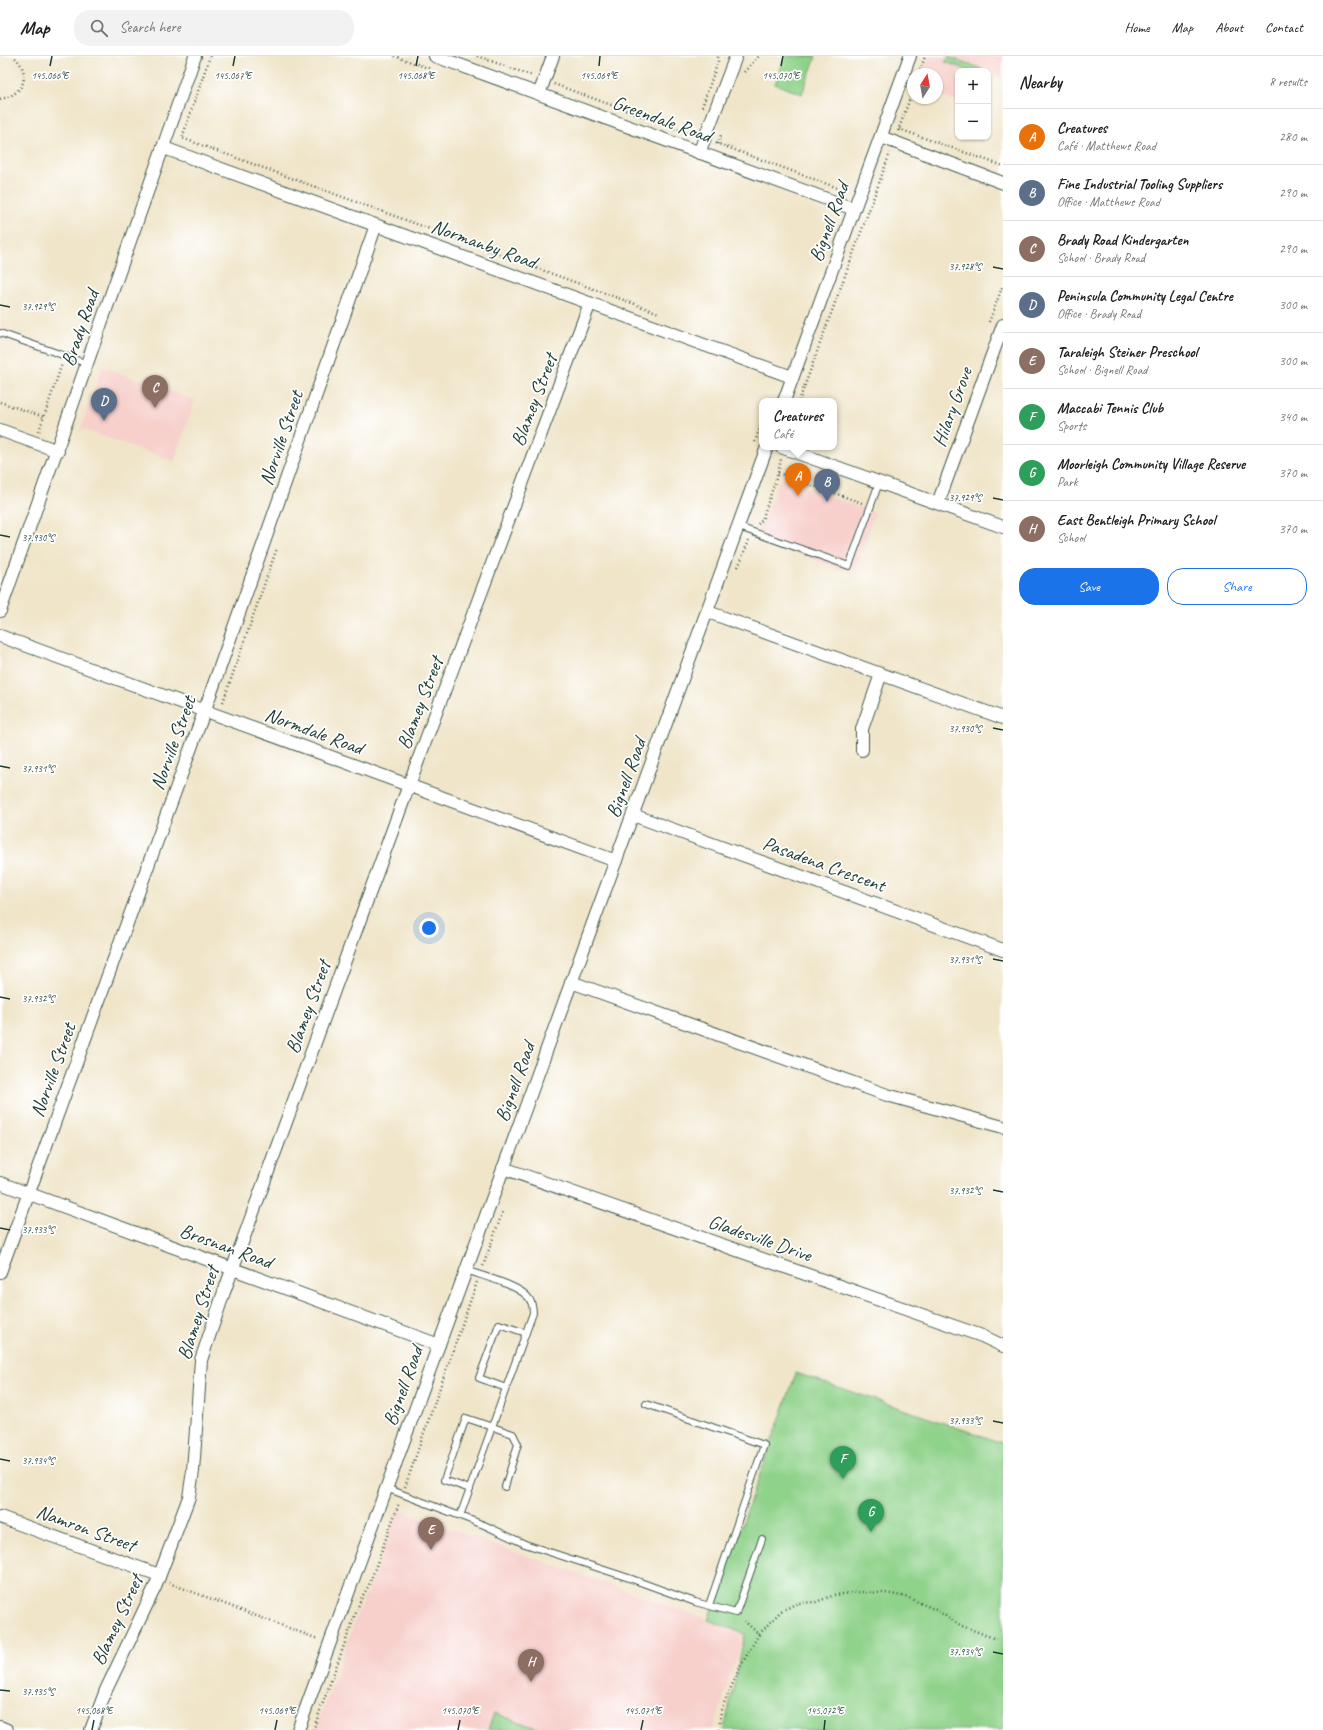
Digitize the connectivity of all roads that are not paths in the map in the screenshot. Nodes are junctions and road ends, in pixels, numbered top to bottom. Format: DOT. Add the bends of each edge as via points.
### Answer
graph roads {
  1 [pos="196,56"];
  2 [pos="435,56"];
  3 [pos="553,56"];
  4 [pos="736,56"];
  5 [pos="910,56"];
  6 [pos="540,94"];
  7 [pos="881,137"];
  8 [pos="164,148"];
  9 [pos="699,153"];
  10 [pos="1003,183"];
  11 [pos="854,209"];
  12 [pos="376,225"];
  13 [pos="590,303"];
  14 [pos="1003,325"];
  15 [pos="0,333"];
  16 [pos="88,364"];
  17 [pos="792,377"];
  18 [pos="785,398"];
  19 [pos="0,430"];
  20 [pos="766,450"];
  21 [pos="790,450"];
  22 [pos="58,451"];
  23 [pos="879,483"];
  24 [pos="938,503"];
  25 [pos="738,527"];
  26 [pos="1003,527"];
  27 [pos="0,611"];
  28 [pos="708,612"];
  29 [pos="0,636"];
  30 [pos="881,674"];
  31 [pos="205,711"];
  32 [pos="1003,718"];
  33 [pos="862,750"];
  34 [pos="410,786"];
  35 [pos="633,815"];
  36 [pos="616,861"];
  37 [pos="1003,950"];
  38 [pos="571,982"];
  39 [pos="1003,1127"];
  40 [pos="503,1168"];
  41 [pos="0,1183"];
  42 [pos="28,1193"];
  43 [pos="232,1269"];
  44 [pos="466,1270"];
  45 [pos="0,1272"];
  46 [pos="526,1333"];
  47 [pos="439,1345"];
  48 [pos="1003,1346"];
  49 [pos="506,1388"];
  50 [pos="646,1404"];
  51 [pos="492,1427"];
  52 [pos="505,1487"];
  53 [pos="386,1488"];
  54 [pos="470,1489"];
  55 [pos="0,1516"];
  56 [pos="460,1516"];
  57 [pos="762,1539"];
  58 [pos="160,1575"];
  59 [pos="709,1605"];
  60 [pos="0,1727"];
  61 [pos="7,1730"];
  62 [pos="91,1730"];
  63 [pos="298,1730"];
  1 -- 8 [label="street, Brady Road"];
  2 -- 6 [label="street, Greendale Road"];
  3 -- 6 [label="street"];
  4 -- 9 [label="street"];
  5 -- 7 [label="street, Bignell Road"];
  6 -- 9 [label="street, Greendale Road"];
  7 -- 10 [label="street"];
  7 -- 11 [label="street, Bignell Road"];
  8 -- 12 [label="street, Normanby Road"];
  8 -- 16 [label="street, Brady Road"];
  9 -- 11 [label="street, Greendale Road"];
  11 -- 17 [label="street, Bignell Road"];
  12 -- 13 [label="street, Normanby Road"];
  12 -- 31 [label="street, Norville Street"];
  13 -- 17 [label="street, Normanby Road"];
  13 -- 34 [label="street, Blamey Street"];
  14 -- 24 [label="street, Hilary Grove"];
  15 -- 16 [label="lane"];
  16 -- 22 [label="street, Brady Road"];
  17 -- 18 [label="street, Bignell Road"];
  19 -- 22 [label="street"];
  20 -- 25 [label="street, Bignell Road"];
  21 -- 23 [label="street"];
  22 -- 27 [label="street, Brady Road"];
  23 -- 24 [label="street"];
  23 -- 25 [label="lane" via="849,566"];
  24 -- 26 [label="street"];
  25 -- 28 [label="street, Bignell Road"];
  28 -- 30 [label="street"];
  28 -- 35 [label="street, Bignell Road"];
  29 -- 31 [label="street, Normdale Road"];
  30 -- 32 [label="street"];
  30 -- 33 [label="street" via="862,730"];
  31 -- 34 [label="street, Normdale Road"];
  31 -- 42 [label="street, Norville Street"];
  34 -- 36 [label="street, Normdale Road"];
  34 -- 43 [label="street, Blamey Street"];
  35 -- 36 [label="street, Bignell Road"];
  35 -- 37 [label="street, Pasadena Crescent"];
  36 -- 38 [label="street, Bignell Road"];
  38 -- 39 [label="street" via="887,1095"];
  38 -- 40 [label="street, Bignell Road"];
  40 -- 44 [label="street, Bignell Road"];
  40 -- 48 [label="street, Gladesville Drive" via="982,1336"];
  41 -- 42 [label="street, Brosnan Road"];
  42 -- 43 [label="street, Brosnan Road"];
  42 -- 45 [label="street, Norville Street"];
  43 -- 47 [label="street, Brosnan Road"];
  43 -- 58 [label="street, Blamey Street" via="201,1360 189,1497"];
  44 -- 46 [label="lane" via="519,1290 528,1297 533,1306 533,1313"];
  44 -- 47 [label="street, Bignell Road"];
  46 -- 49 [label="lane"];
  46 -- 49 [label="lane" via="499,1324 479,1378"];
  47 -- 53 [label="street, Bignell Road"];
  49 -- 51 [label="lane"];
  50 -- 59 [label="lane" via="764,1445"];
  51 -- 52 [label="lane" via="513,1434 518,1444"];
  51 -- 54 [label="lane"];
  51 -- 54 [label="lane" via="466,1418 444,1480"];
  53 -- 56 [label="lane"];
  53 -- 63 [label="street, Bignell Road"];
  54 -- 56 [label="lane"];
  55 -- 58 [label="street, Namron Street"];
  56 -- 59 [label="lane" via="525,1544"];
  57 -- 59 [label="lane" via="736,1613"];
  58 -- 62 [label="street, Blamey Street" via="106,1690"];
  60 -- 61 [label="street"];
}
